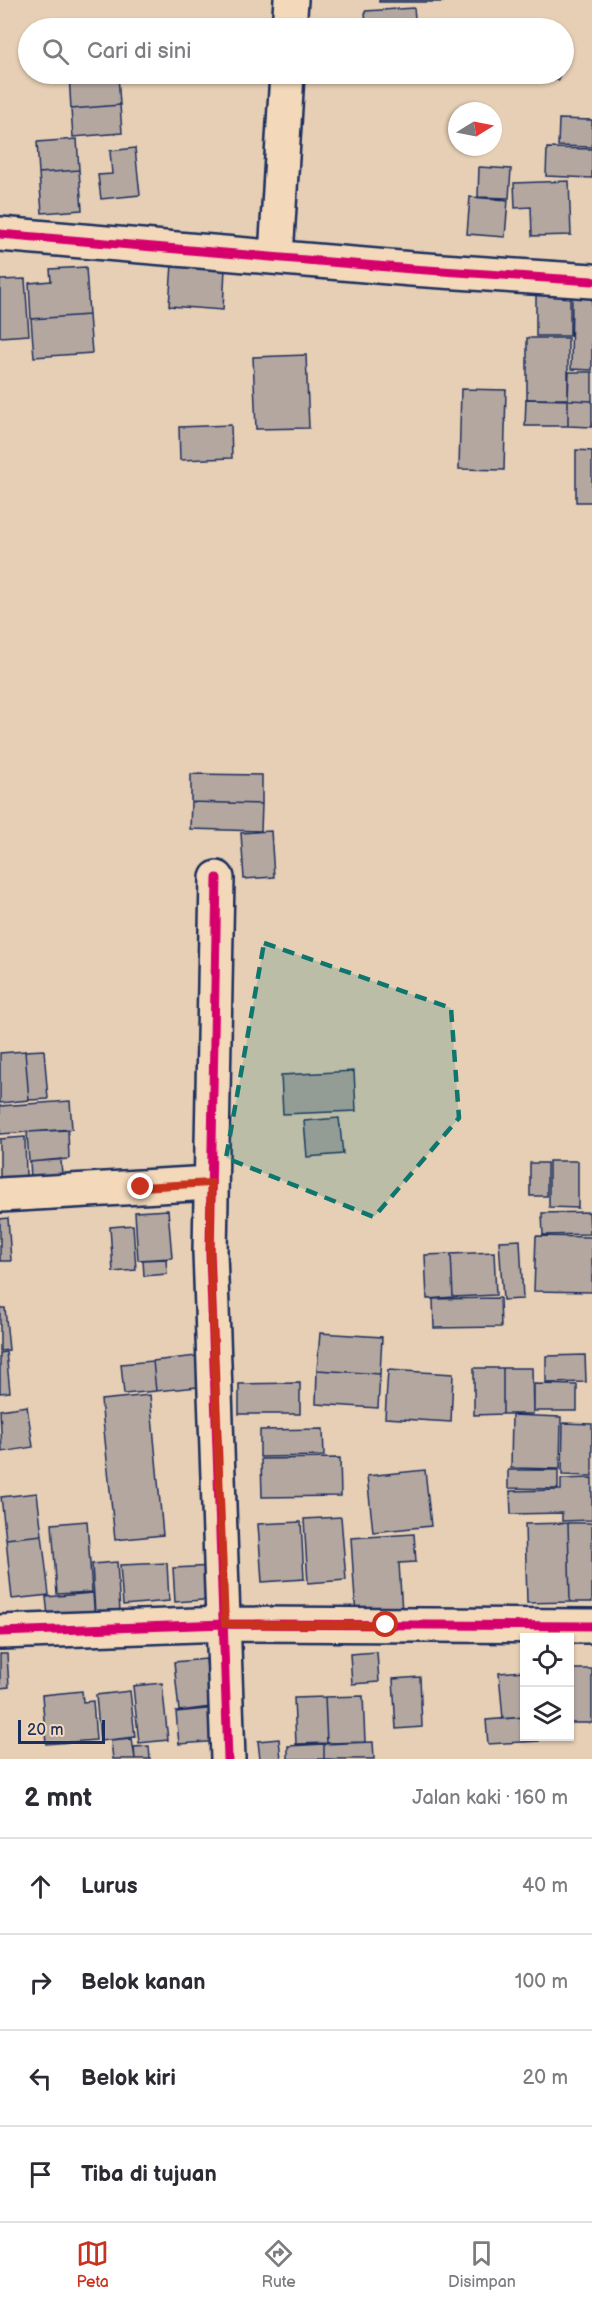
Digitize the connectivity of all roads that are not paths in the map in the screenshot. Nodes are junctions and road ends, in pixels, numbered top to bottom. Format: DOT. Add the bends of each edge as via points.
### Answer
graph roads {
  1 [pos="291,0"];
  2 [pos="290,18"];
  3 [pos="286,84"];
  4 [pos="0,234"];
  5 [pos="276,256"];
  6 [pos="592,281"];
  7 [pos="217,878"];
  8 [pos="211,1183"];
  9 [pos="0,1195"];
  10 [pos="225,1624"];
  11 [pos="592,1626"];
  12 [pos="0,1632"];
  13 [pos="228,1759"];
  1 -- 2 [label="street"];
  3 -- 5 [label="street"];
  4 -- 5 [label="street"];
  5 -- 6 [label="street"];
  7 -- 8 [label="street"];
  8 -- 9 [label="street"];
  8 -- 10 [label="street" via="210,1252"];
  10 -- 11 [label="street"];
  10 -- 12 [label="street"];
  10 -- 13 [label="street"];
}
